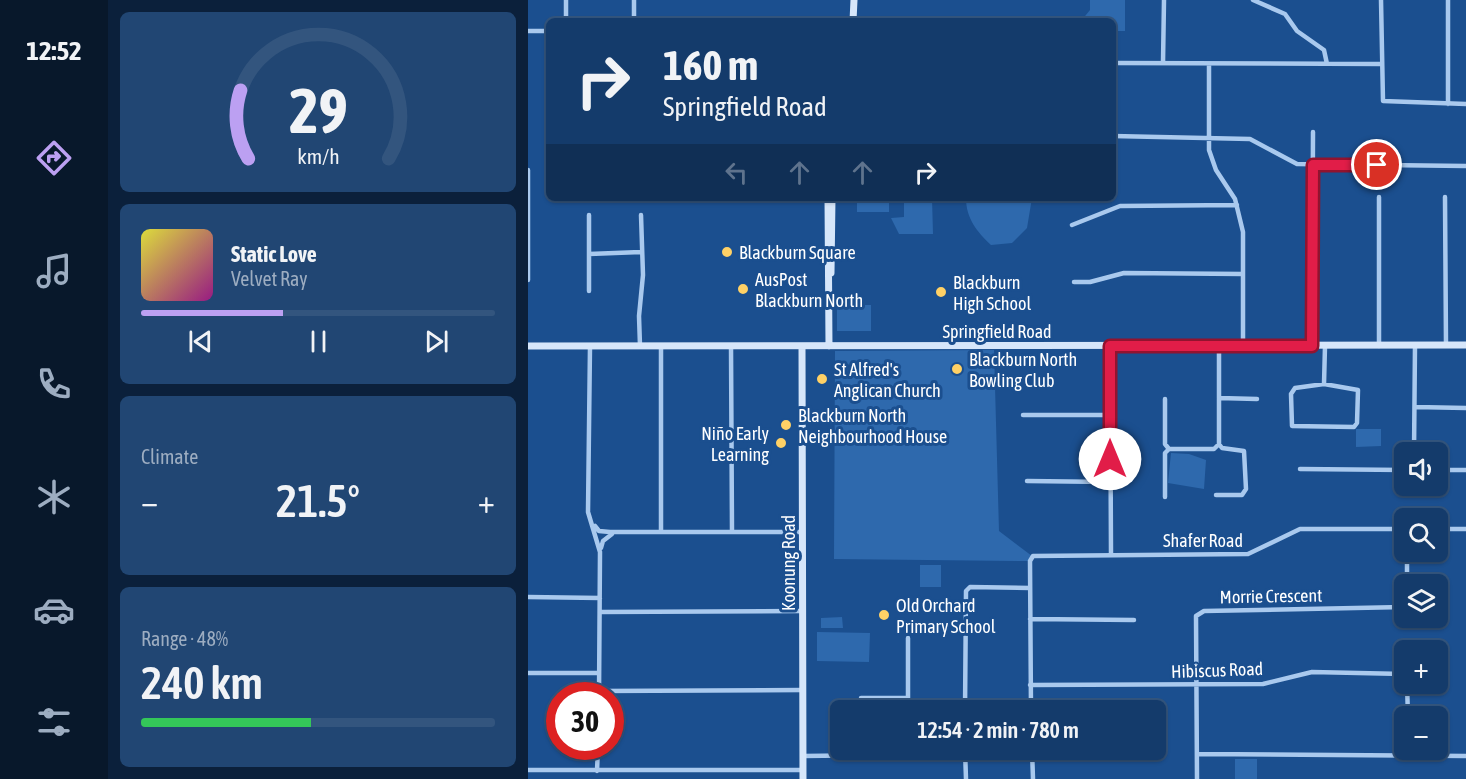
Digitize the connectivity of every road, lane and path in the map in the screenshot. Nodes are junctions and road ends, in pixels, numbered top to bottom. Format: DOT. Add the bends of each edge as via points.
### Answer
graph roads {
  1 [pos="566,0"];
  2 [pos="634,0"];
  3 [pos="1164,0"];
  4 [pos="1253,0"];
  5 [pos="1381,0"];
  6 [pos="1448,0"];
  7 [pos="854,3"];
  8 [pos="566,18"];
  9 [pos="634,18"];
  10 [pos="855,18"];
  11 [pos="528,31"];
  12 [pos="546,31"];
  13 [pos="1116,63"];
  14 [pos="1163,63"];
  15 [pos="1209,64"];
  16 [pos="1326,64"];
  17 [pos="1382,64"];
  18 [pos="1448,104"];
  19 [pos="1466,104"];
  20 [pos="1313,132"];
  21 [pos="1116,136"];
  22 [pos="1209,137"];
  23 [pos="1313,165"];
  24 [pos="1466,166"];
  25 [pos="528,170"];
  26 [pos="1379,196"];
  27 [pos="1445,197"];
  28 [pos="828,201"];
  29 [pos="832,201"];
  30 [pos="1237,205"];
  31 [pos="830,211"];
  32 [pos="589,215"];
  33 [pos="642,215"];
  34 [pos="1072,225"];
  35 [pos="640,252"];
  36 [pos="589,254"];
  37 [pos="1243,274"];
  38 [pos="528,280"];
  39 [pos="1074,282"];
  40 [pos="589,291"];
  41 [pos="1415,345"];
  42 [pos="1446,345"];
  43 [pos="1466,345"];
  44 [pos="528,346"];
  45 [pos="590,346"];
  46 [pos="640,346"];
  47 [pos="660,346"];
  48 [pos="731,346"];
  49 [pos="802,346"];
  50 [pos="829,346"];
  51 [pos="1110,346"];
  52 [pos="1219,346"];
  53 [pos="1244,346"];
  54 [pos="1312,346"];
  55 [pos="1325,346"];
  56 [pos="1379,346"];
  57 [pos="1324,384"];
  58 [pos="1218,398"];
  59 [pos="1166,399"];
  60 [pos="1257,399"];
  61 [pos="1414,407"];
  62 [pos="1466,408"];
  63 [pos="1023,415"];
  64 [pos="1110,415"];
  65 [pos="1414,442"];
  66 [pos="1219,444"];
  67 [pos="1169,449"];
  68 [pos="1300,469"];
  69 [pos="1394,470"];
  70 [pos="1448,470"];
  71 [pos="1466,470"];
  72 [pos="1027,481"];
  73 [pos="1110,482"];
  74 [pos="1216,495"];
  75 [pos="1165,497"];
  76 [pos="593,525"];
  77 [pos="1448,529"];
  78 [pos="1466,529"];
  79 [pos="1394,530"];
  80 [pos="661,531"];
  81 [pos="732,531"];
  82 [pos="614,532"];
  83 [pos="803,532"];
  84 [pos="1029,551"];
  85 [pos="600,552"];
  86 [pos="1111,554"];
  87 [pos="1033,556"];
  88 [pos="1030,588"];
  89 [pos="528,597"];
  90 [pos="600,598"];
  91 [pos="1394,607"];
  92 [pos="803,611"];
  93 [pos="600,612"];
  94 [pos="1030,619"];
  95 [pos="1134,620"];
  96 [pos="908,639"];
  97 [pos="528,673"];
  98 [pos="599,673"];
  99 [pos="1394,674"];
  100 [pos="599,682"];
  101 [pos="1030,685"];
  102 [pos="1196,685"];
  103 [pos="803,690"];
  104 [pos="624,694"];
  105 [pos="861,698"];
  106 [pos="907,698"];
  107 [pos="965,700"];
  108 [pos="1031,700"];
  109 [pos="1394,753"];
  110 [pos="1197,754"];
  111 [pos="830,755"];
  112 [pos="1448,755"];
  113 [pos="803,756"];
  114 [pos="1466,756"];
  115 [pos="597,760"];
  116 [pos="965,760"];
  117 [pos="1033,760"];
  118 [pos="528,770"];
  119 [pos="724,770"];
  120 [pos="803,770"];
  121 [pos="597,771"];
  122 [pos="630,771"];
  123 [pos="629,779"];
  124 [pos="725,779"];
  125 [pos="803,779"];
  126 [pos="966,779"];
  127 [pos="1033,779"];
  128 [pos="1197,779"];
  1 -- 8 [label="street"];
  2 -- 9 [label="street"];
  3 -- 14 [label="street"];
  4 -- 16 [label="street" via="1285,14 1297,31 1324,50"];
  5 -- 17 [label="street"];
  6 -- 18 [label="street"];
  7 -- 10 [label="main road"];
  11 -- 12 [label="street"];
  13 -- 14 [label="street"];
  14 -- 15 [label="street"];
  15 -- 16 [label="street"];
  15 -- 22 [label="street"];
  16 -- 17 [label="street"];
  17 -- 18 [label="street" via="1383,101"];
  18 -- 19 [label="street"];
  20 -- 23 [label="street"];
  21 -- 22 [label="street"];
  22 -- 23 [label="street" via="1250,139 1284,159"];
  22 -- 30 [label="street" via="1211,160"];
  23 -- 24 [label="street"];
  23 -- 54 [label="street"];
  25 -- 38 [label="street"];
  26 -- 56 [label="street"];
  27 -- 42 [label="street"];
  28 -- 31 [label="main road"];
  29 -- 31 [label="main road"];
  30 -- 34 [label="street" via="1120,206"];
  30 -- 37 [label="street" via="1243,232"];
  31 -- 50 [label="main road"];
  32 -- 36 [label="street"];
  33 -- 35 [label="street"];
  35 -- 36 [label="street"];
  35 -- 46 [label="street"];
  36 -- 40 [label="street"];
  37 -- 39 [label="street" via="1124,273"];
  37 -- 53 [label="street"];
  41 -- 42 [label="main road, Springfield Road"];
  41 -- 56 [label="main road, Springfield Road"];
  41 -- 61 [label="street"];
  42 -- 43 [label="main road, Springfield Road"];
  44 -- 45 [label="main road, Springfield Road"];
  45 -- 46 [label="main road, Springfield Road"];
  45 -- 76 [label="street" via="588,512"];
  46 -- 47 [label="main road, Springfield Road"];
  47 -- 48 [label="main road, Springfield Road"];
  47 -- 80 [label="street"];
  48 -- 49 [label="main road, Springfield Road"];
  48 -- 81 [label="street"];
  49 -- 50 [label="main road, Springfield Road"];
  49 -- 83 [label="main road, Koonung Road"];
  50 -- 51 [label="main road, Springfield Road"];
  51 -- 52 [label="main road, Springfield Road"];
  51 -- 64 [label="street"];
  52 -- 53 [label="main road, Springfield Road"];
  52 -- 58 [label="street"];
  53 -- 54 [label="main road, Springfield Road"];
  54 -- 55 [label="main road, Springfield Road"];
  55 -- 56 [label="main road, Springfield Road"];
  55 -- 57 [label="street"];
  57 -- 57 [label="street" via="1358,390 1354,427 1292,426 1291,394 1295,388"];
  58 -- 60 [label="street"];
  58 -- 66 [label="street"];
  59 -- 67 [label="street"];
  61 -- 62 [label="street"];
  61 -- 65 [label="street"];
  63 -- 64 [label="street"];
  64 -- 73 [label="street"];
  66 -- 67 [label="street" via="1214,448"];
  66 -- 74 [label="street" via="1246,454 1246,489 1242,495"];
  67 -- 75 [label="street" via="1165,453"];
  68 -- 69 [label="street"];
  70 -- 71 [label="street"];
  72 -- 73 [label="street"];
  73 -- 86 [label="street"];
  76 -- 82 [label="street" via="599,531"];
  76 -- 85 [label="street"];
  77 -- 78 [label="street"];
  79 -- 86 [label="street, Shafer Road" via="1300,530 1248,554"];
  80 -- 81 [label="street"];
  80 -- 82 [label="street"];
  81 -- 83 [label="street"];
  82 -- 85 [label="street" via="603,541"];
  83 -- 92 [label="main road, Koonung Road"];
  84 -- 87 [label="street"];
  85 -- 90 [label="street"];
  86 -- 87 [label="street, Shafer Road"];
  87 -- 88 [label="street"];
  88 -- 94 [label="street"];
  88 -- 107 [label="street" via="970,587 966,591"];
  89 -- 90 [label="street"];
  90 -- 93 [label="street"];
  91 -- 102 [label="street, Morrie Crescent" via="1203,610 1196,616"];
  92 -- 93 [label="street"];
  92 -- 103 [label="main road, Koonung Road"];
  93 -- 98 [label="street"];
  94 -- 95 [label="street"];
  94 -- 101 [label="street"];
  96 -- 106 [label="street"];
  97 -- 98 [label="street"];
  98 -- 100 [label="street"];
  99 -- 102 [label="street, Hibiscus Road" via="1312,672 1263,684"];
  101 -- 102 [label="street, Hibiscus Road"];
  101 -- 108 [label="street"];
  102 -- 110 [label="street, Morrie Crescent"];
  103 -- 104 [label="street"];
  103 -- 113 [label="main road, Koonung Road"];
  105 -- 106 [label="street"];
  109 -- 110 [label="street"];
  110 -- 128 [label="street, Morrie Crescent"];
  111 -- 113 [label="street"];
  112 -- 114 [label="street"];
  113 -- 120 [label="main road, Koonung Road"];
  115 -- 121 [label="street"];
  116 -- 126 [label="street"];
  117 -- 127 [label="street"];
  118 -- 121 [label="street"];
  119 -- 120 [label="street"];
  119 -- 122 [label="street"];
  119 -- 124 [label="street"];
  120 -- 125 [label="main road, Koonung Road"];
  121 -- 122 [label="street"];
  122 -- 123 [label="street"];
}
